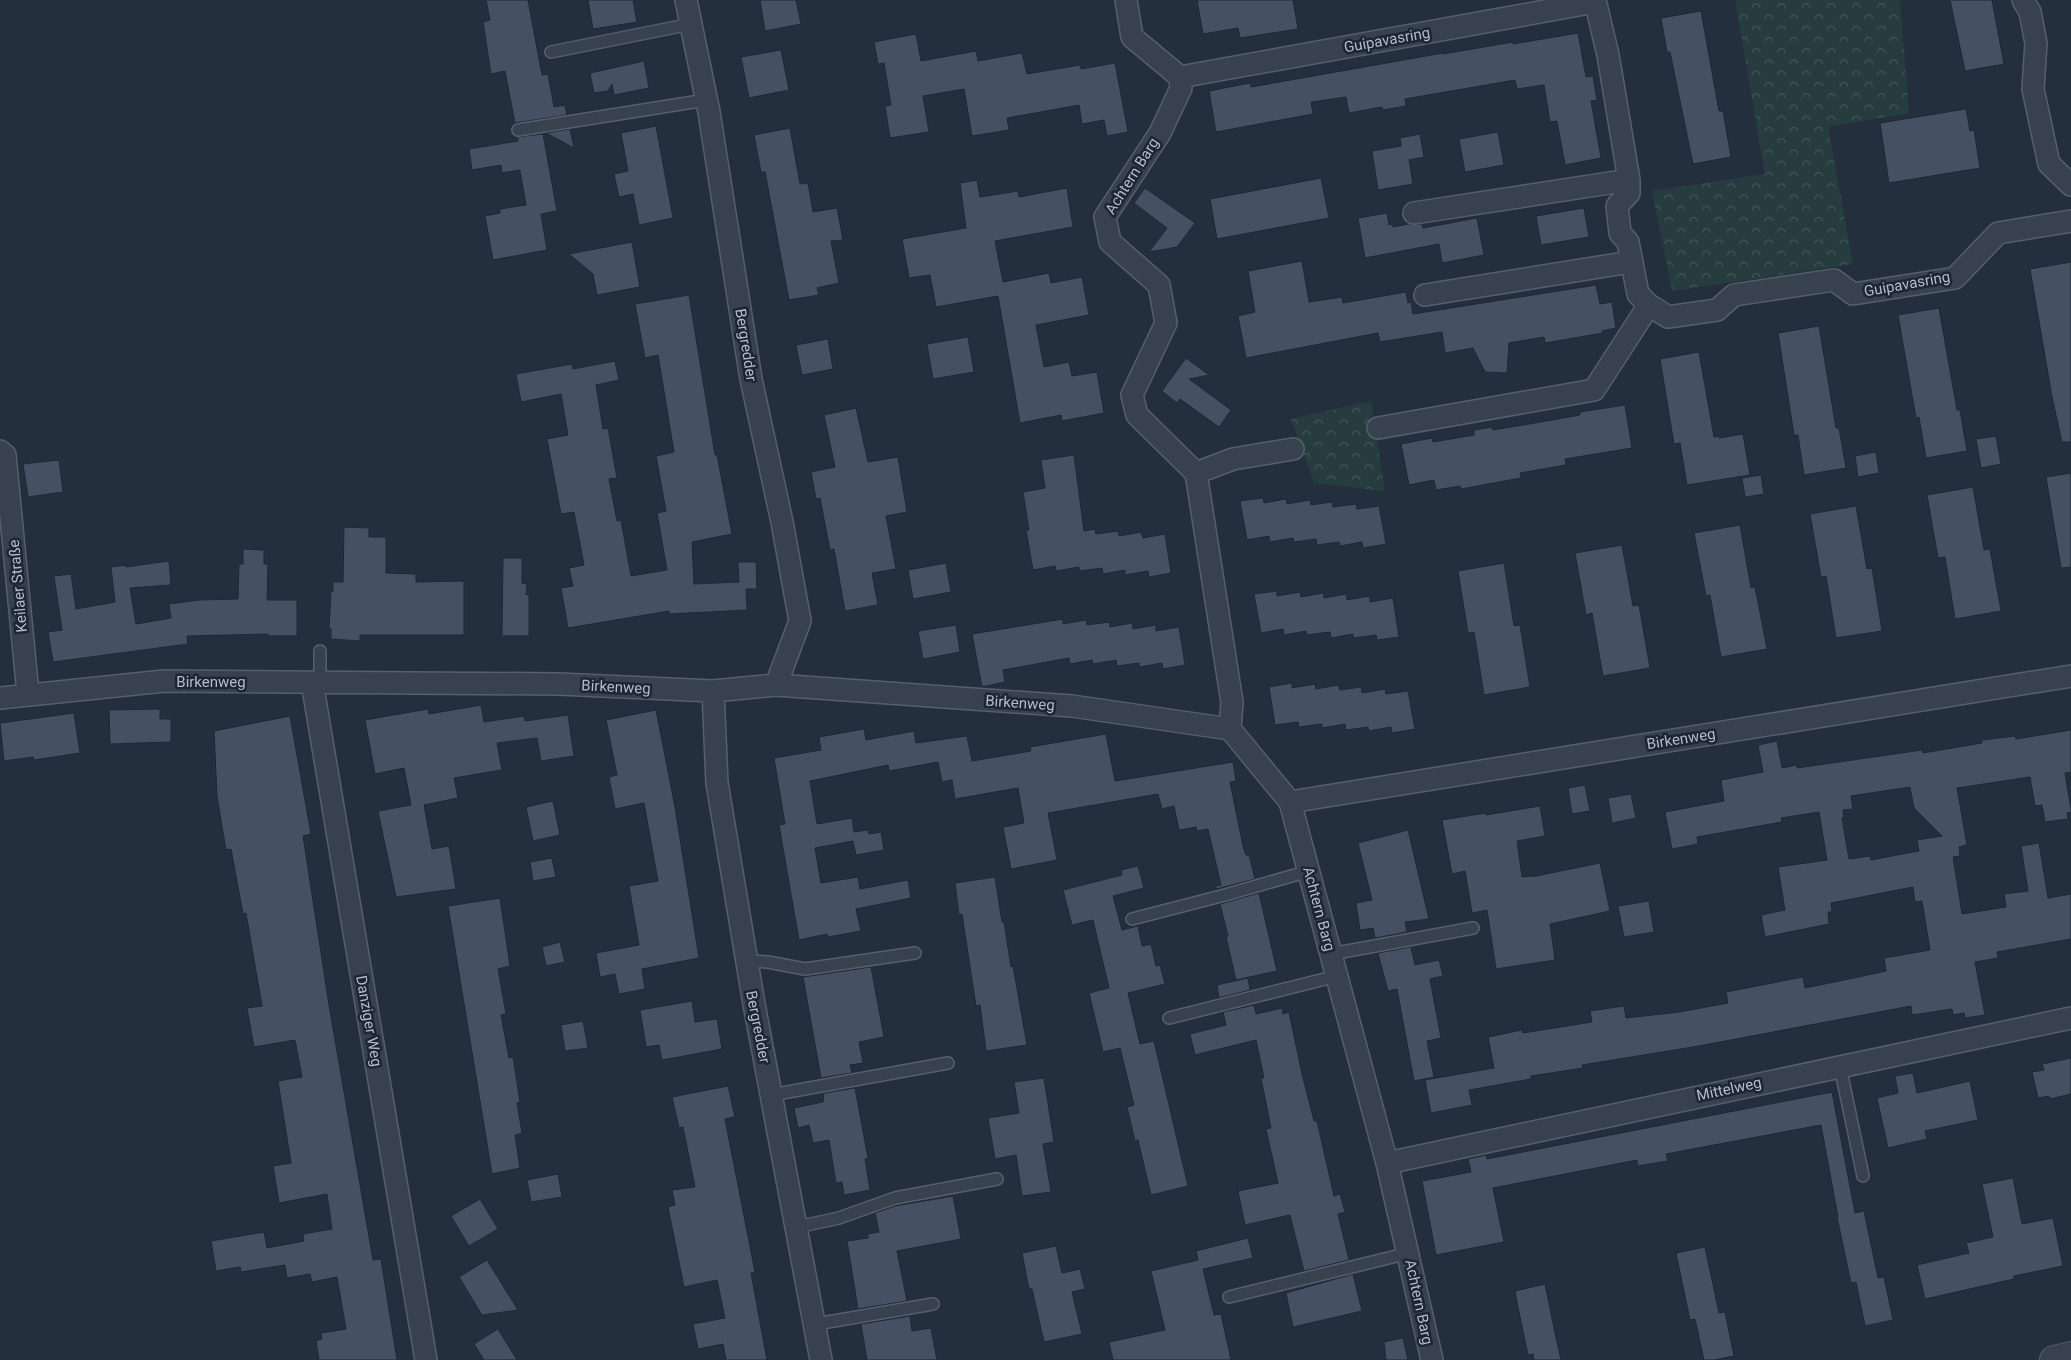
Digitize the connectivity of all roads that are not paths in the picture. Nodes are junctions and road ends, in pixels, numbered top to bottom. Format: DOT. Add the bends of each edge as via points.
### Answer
graph roads {
  1 [pos="686,0"];
  2 [pos="1126,0"];
  3 [pos="2023,0"];
  4 [pos="1595,1"];
  5 [pos="691,24"];
  6 [pos="551,52"];
  7 [pos="1180,78"];
  8 [pos="706,100"];
  9 [pos="518,130"];
  10 [pos="1629,180"];
  11 [pos="2071,186"];
  12 [pos="1414,213"];
  13 [pos="2071,221"];
  14 [pos="1631,262"];
  15 [pos="1425,295"];
  16 [pos="1649,305"];
  17 [pos="1378,428"];
  18 [pos="1293,449"];
  19 [pos="0,451"];
  20 [pos="1196,474"];
  21 [pos="320,651"];
  22 [pos="2071,676"];
  23 [pos="316,682"];
  24 [pos="776,685"];
  25 [pos="713,691"];
  26 [pos="28,694"];
  27 [pos="0,698"];
  28 [pos="1230,729"];
  29 [pos="1290,802"];
  30 [pos="1309,871"];
  31 [pos="1132,919"];
  32 [pos="1474,928"];
  33 [pos="915,953"];
  34 [pos="1331,954"];
  35 [pos="747,961"];
  36 [pos="1337,976"];
  37 [pos="1169,1018"];
  38 [pos="2071,1018"];
  39 [pos="948,1063"];
  40 [pos="1840,1066"];
  41 [pos="772,1095"];
  42 [pos="1387,1163"];
  43 [pos="1863,1176"];
  44 [pos="996,1179"];
  45 [pos="797,1227"];
  46 [pos="1409,1253"];
  47 [pos="1229,1297"];
  48 [pos="934,1304"];
  49 [pos="816,1324"];
  50 [pos="2071,1356"];
  51 [pos="426,1360"];
  52 [pos="821,1360"];
  53 [pos="1432,1360"];
  54 [pos="2054,1360"];
  1 -- 5 [label="street, Bergredder"];
  2 -- 7 [label="street" via="1132,37"];
  3 -- 11 [label="street" via="2030,12 2036,43 2033,90 2049,164"];
  4 -- 7 [label="street, Guipavasring"];
  4 -- 10 [label="street, Guipavasring" via="1608,55"];
  5 -- 6 [label="lane"];
  5 -- 8 [label="street, Bergredder"];
  7 -- 20 [label="street, Achtern Barg" via="1181,88 1160,133 1105,217 1110,242 1160,285 1166,323 1132,396 1137,415"];
  8 -- 9 [label="lane"];
  8 -- 24 [label="street, Bergredder" via="751,379 800,621"];
  10 -- 12 [label="street"];
  10 -- 14 [label="street, Guipavasring" via="1629,192 1616,206 1620,233 1628,242"];
  13 -- 16 [label="street, Guipavasring" via="1998,233 1954,278 1853,294 1834,280 1734,295 1716,310 1668,318"];
  14 -- 15 [label="street"];
  14 -- 16 [label="street, Guipavasring" via="1638,294"];
  16 -- 17 [label="street" via="1594,390"];
  18 -- 20 [label="street" via="1233,459"];
  19 -- 26 [label="street, Keilaer Straße" via="6,456"];
  20 -- 28 [label="street" via="1232,702"];
  21 -- 23 [label="lane"];
  22 -- 29 [label="street, Birkenweg"];
  23 -- 25 [label="street, Birkenweg" via="559,684"];
  23 -- 26 [label="street, Birkenweg" via="164,681"];
  23 -- 51 [label="street, Danziger Weg"];
  24 -- 25 [label="street, Birkenweg"];
  24 -- 28 [label="street, Birkenweg" via="1072,706"];
  25 -- 35 [label="street, Bergredder" via="717,783"];
  26 -- 27 [label="street, Birkenweg"];
  28 -- 29 [label="street, Achtern Barg"];
  29 -- 30 [label="street, Achtern Barg"];
  30 -- 31 [label="lane"];
  30 -- 34 [label="street, Achtern Barg"];
  32 -- 34 [label="lane"];
  33 -- 35 [label="lane" via="805,969"];
  34 -- 36 [label="street, Achtern Barg"];
  35 -- 41 [label="street, Bergredder"];
  36 -- 37 [label="lane"];
  36 -- 42 [label="street, Achtern Barg"];
  38 -- 40 [label="street, Mittelweg"];
  39 -- 41 [label="lane"];
  40 -- 42 [label="street, Mittelweg"];
  40 -- 43 [label="lane"];
  41 -- 45 [label="street, Bergredder"];
  42 -- 46 [label="street, Achtern Barg"];
  44 -- 45 [label="lane" via="895,1198 839,1218"];
  45 -- 49 [label="street, Bergredder"];
  46 -- 47 [label="lane"];
  46 -- 53 [label="street, Achtern Barg"];
  48 -- 49 [label="lane"];
  49 -- 52 [label="street, Bergredder"];
  50 -- 54 [label="street"];
}
